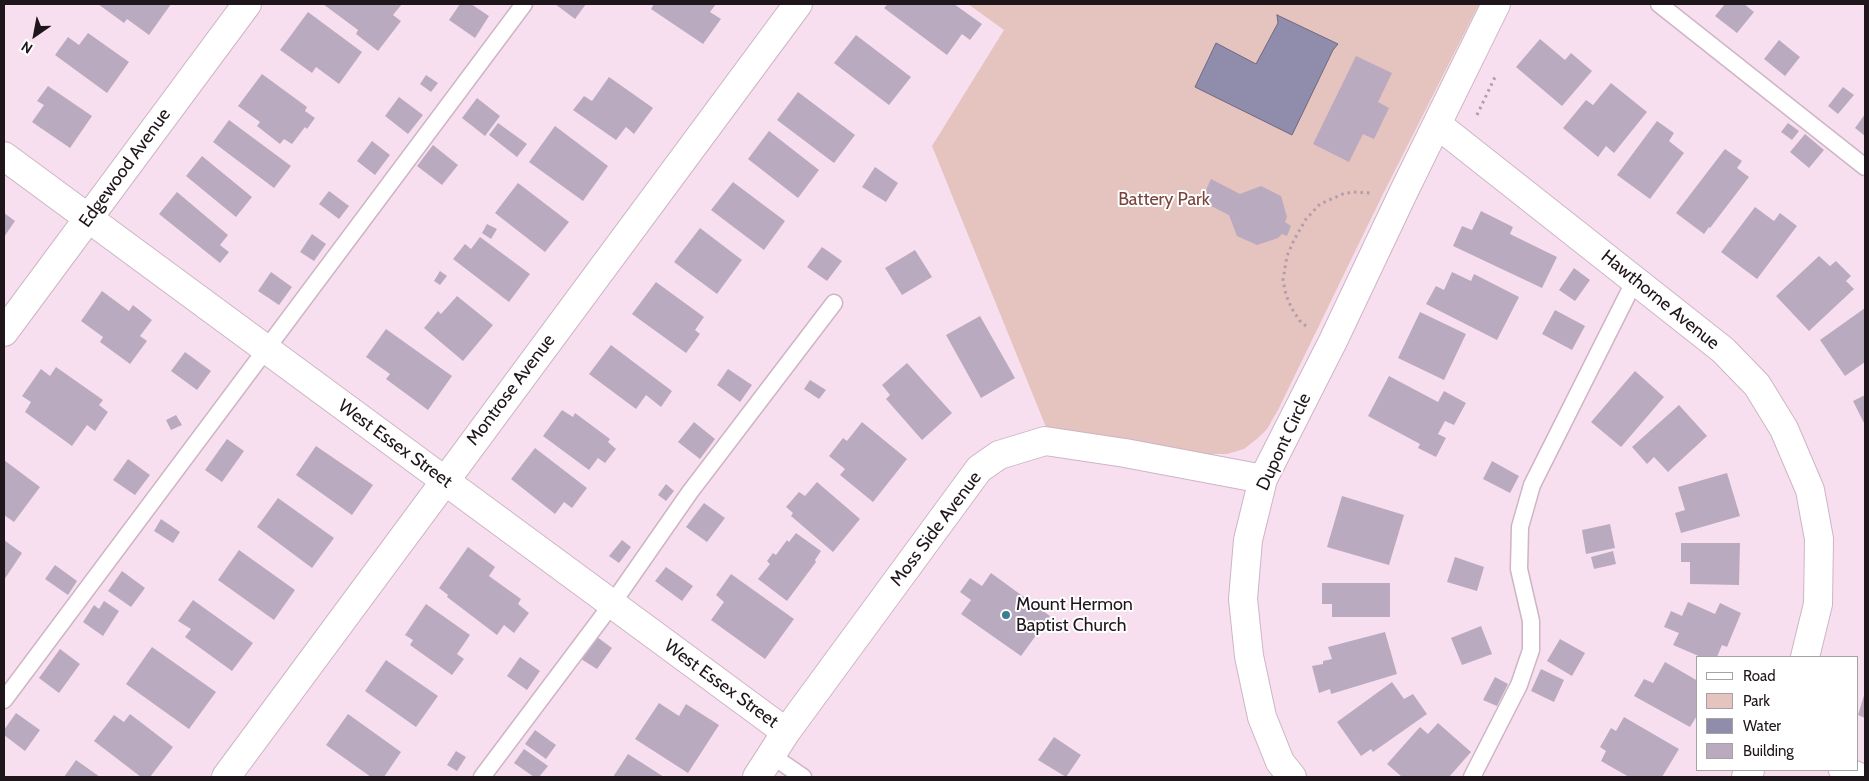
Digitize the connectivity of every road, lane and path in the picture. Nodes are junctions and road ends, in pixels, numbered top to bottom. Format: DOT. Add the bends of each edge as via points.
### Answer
graph roads {
  1 [pos="246,4"];
  2 [pos="524,4"];
  3 [pos="798,4"];
  4 [pos="1496,4"];
  5 [pos="1659,4"];
  6 [pos="1438,125"];
  7 [pos="4,156"];
  8 [pos="1865,167"];
  9 [pos="1371,193"];
  10 [pos="87,219"];
  11 [pos="1635,280"];
  12 [pos="834,303"];
  13 [pos="1306,326"];
  14 [pos="4,332"];
  15 [pos="266,350"];
  16 [pos="1263,479"];
  17 [pos="444,480"];
  18 [pos="612,604"];
  19 [pos="1805,656"];
  20 [pos="4,700"];
  21 [pos="786,732"];
  22 [pos="764,766"];
  23 [pos="1845,771"];
  24 [pos="1279,772"];
  25 [pos="226,777"];
  26 [pos="482,777"];
  27 [pos="803,777"];
  28 [pos="1472,777"];
  29 [pos="1859,777"];
  1 -- 10 [label="street, Edgewood Avenue"];
  2 -- 15 [label="lane"];
  3 -- 17 [label="street, Montrose Avenue"];
  4 -- 6 [label="street"];
  5 -- 8 [label="lane"];
  6 -- 11 [label="street, Hawthorne Avenue"];
  6 -- 16 [label="street, Dupont Circle"];
  7 -- 10 [label="street, West Essex Street"];
  9 -- 13 [label="path" via="1348,193 1320,204 1306,219 1294,240 1287,256 1283,280 1292,309"];
  10 -- 14 [label="street, Edgewood Avenue"];
  10 -- 15 [label="street, West Essex Street"];
  11 -- 19 [label="street, Hawthorne Avenue" via="1723,350 1757,385 1784,429 1810,490 1819,538 1818,604"];
  11 -- 28 [label="lane" via="1532,485 1520,527 1519,569 1530,621 1531,650 1520,685"];
  12 -- 18 [label="lane" via="690,492"];
  15 -- 17 [label="street, West Essex Street"];
  15 -- 20 [label="lane"];
  16 -- 21 [label="street, Moss Side Avenue" via="1125,452 1045,441 999,455 979,469"];
  16 -- 24 [label="street, Dupont Circle" via="1248,540 1243,599 1249,656 1262,717"];
  17 -- 18 [label="street, West Essex Street"];
  17 -- 25 [label="street, Montrose Avenue"];
  18 -- 21 [label="street, West Essex Street"];
  18 -- 26 [label="lane"];
  21 -- 22 [label="street, Moss Side Avenue"];
  22 -- 27 [label="lane"];
  23 -- 29 [label="street"];
}
